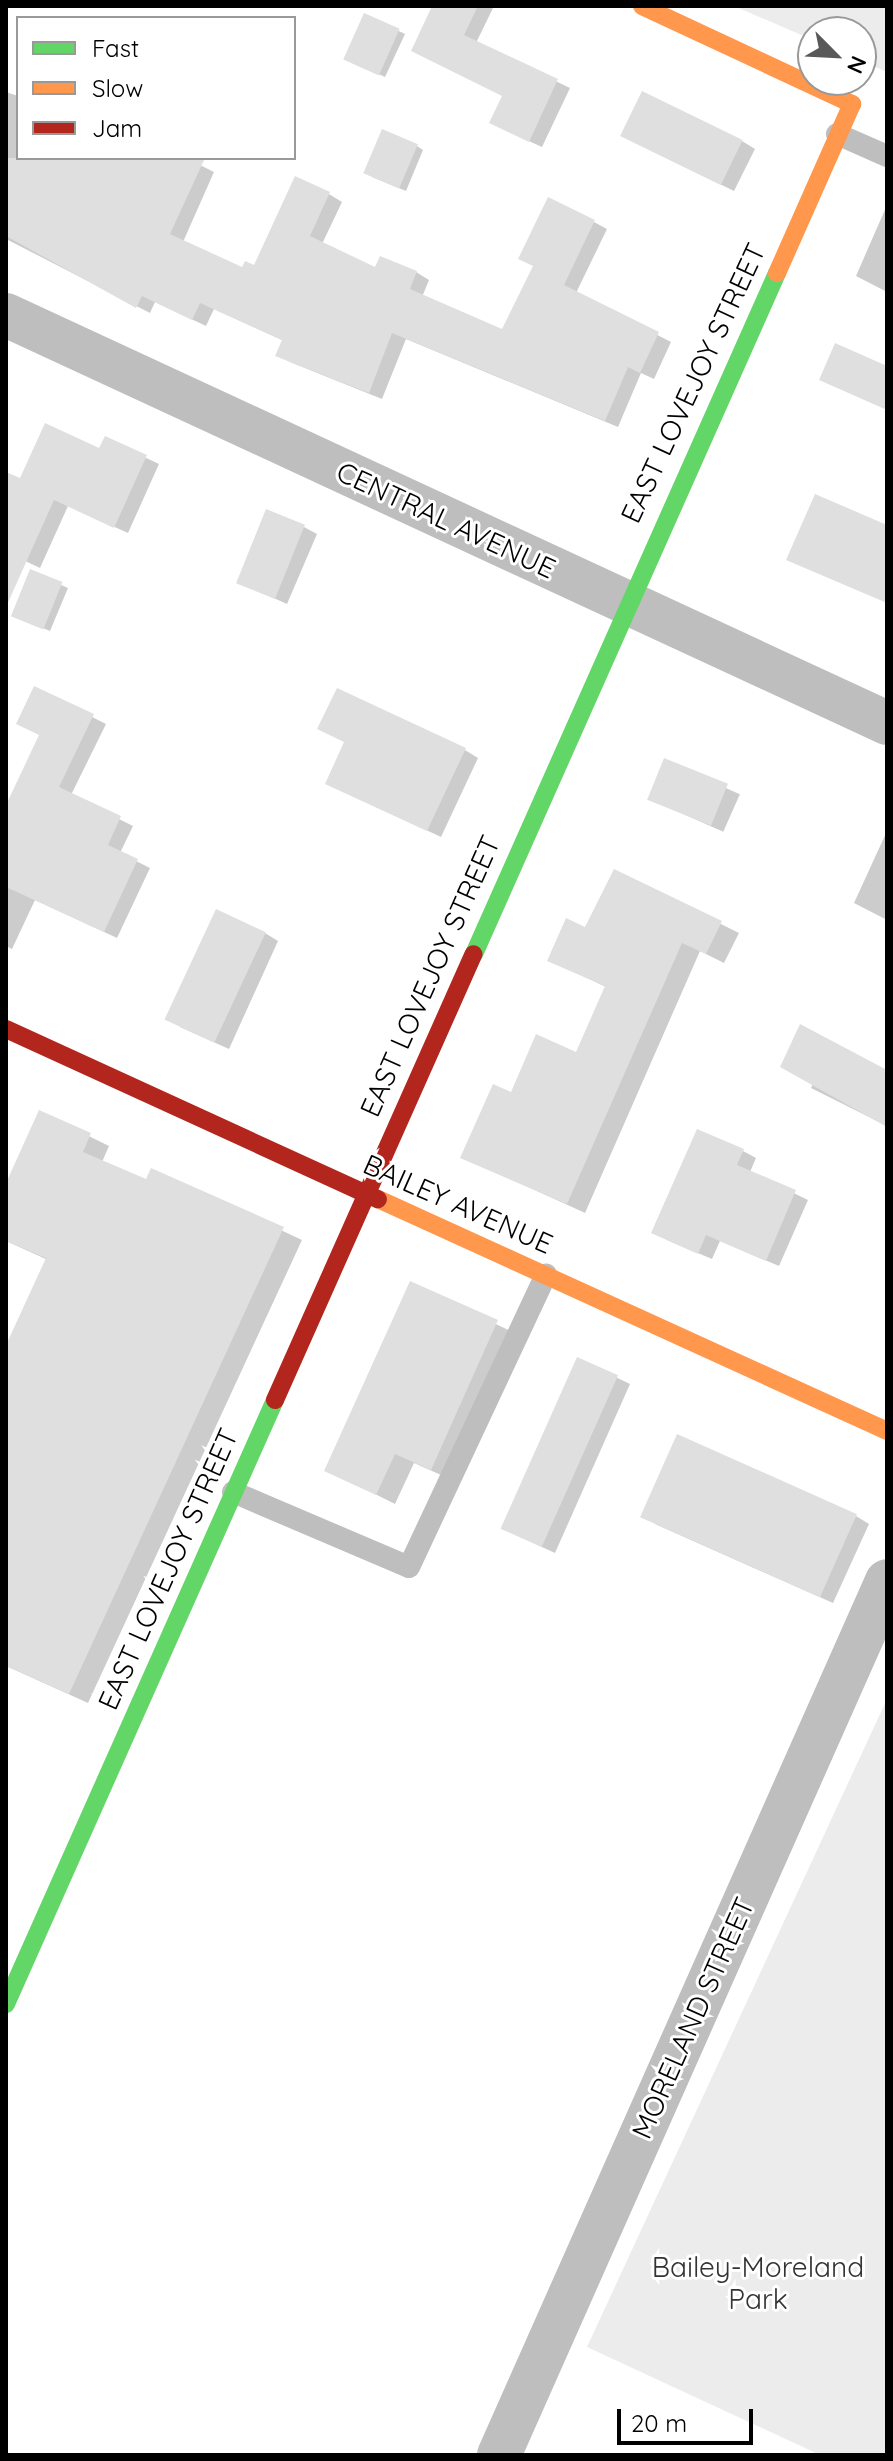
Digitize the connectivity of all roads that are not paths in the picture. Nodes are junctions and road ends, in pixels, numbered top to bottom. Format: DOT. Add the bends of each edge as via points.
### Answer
graph roads {
  1 [pos="642,6"];
  2 [pos="837,134"];
  3 [pos="887,156"];
  4 [pos="6,315"];
  5 [pos="624,602"];
  6 [pos="887,723"];
  7 [pos="6,1029"];
  8 [pos="365,1193"];
  9 [pos="546,1275"];
  10 [pos="887,1431"];
  11 [pos="233,1492"];
  12 [pos="887,1581"];
  13 [pos="6,2004"];
  14 [pos="499,2455"];
  1 -- 2 [label="street, EAST LOVEJOY STREET" via="852,104"];
  2 -- 3 [label="lane"];
  2 -- 5 [label="street, EAST LOVEJOY STREET"];
  4 -- 5 [label="street, CENTRAL AVENUE"];
  5 -- 6 [label="street, CENTRAL AVENUE"];
  5 -- 8 [label="street, EAST LOVEJOY STREET"];
  7 -- 8 [label="street, BAILEY AVENUE"];
  8 -- 9 [label="street, BAILEY AVENUE"];
  8 -- 11 [label="street, EAST LOVEJOY STREET"];
  9 -- 10 [label="street, BAILEY AVENUE"];
  9 -- 11 [label="lane" via="409,1567"];
  11 -- 13 [label="street, EAST LOVEJOY STREET"];
  12 -- 14 [label="street, MORELAND STREET"];
}
